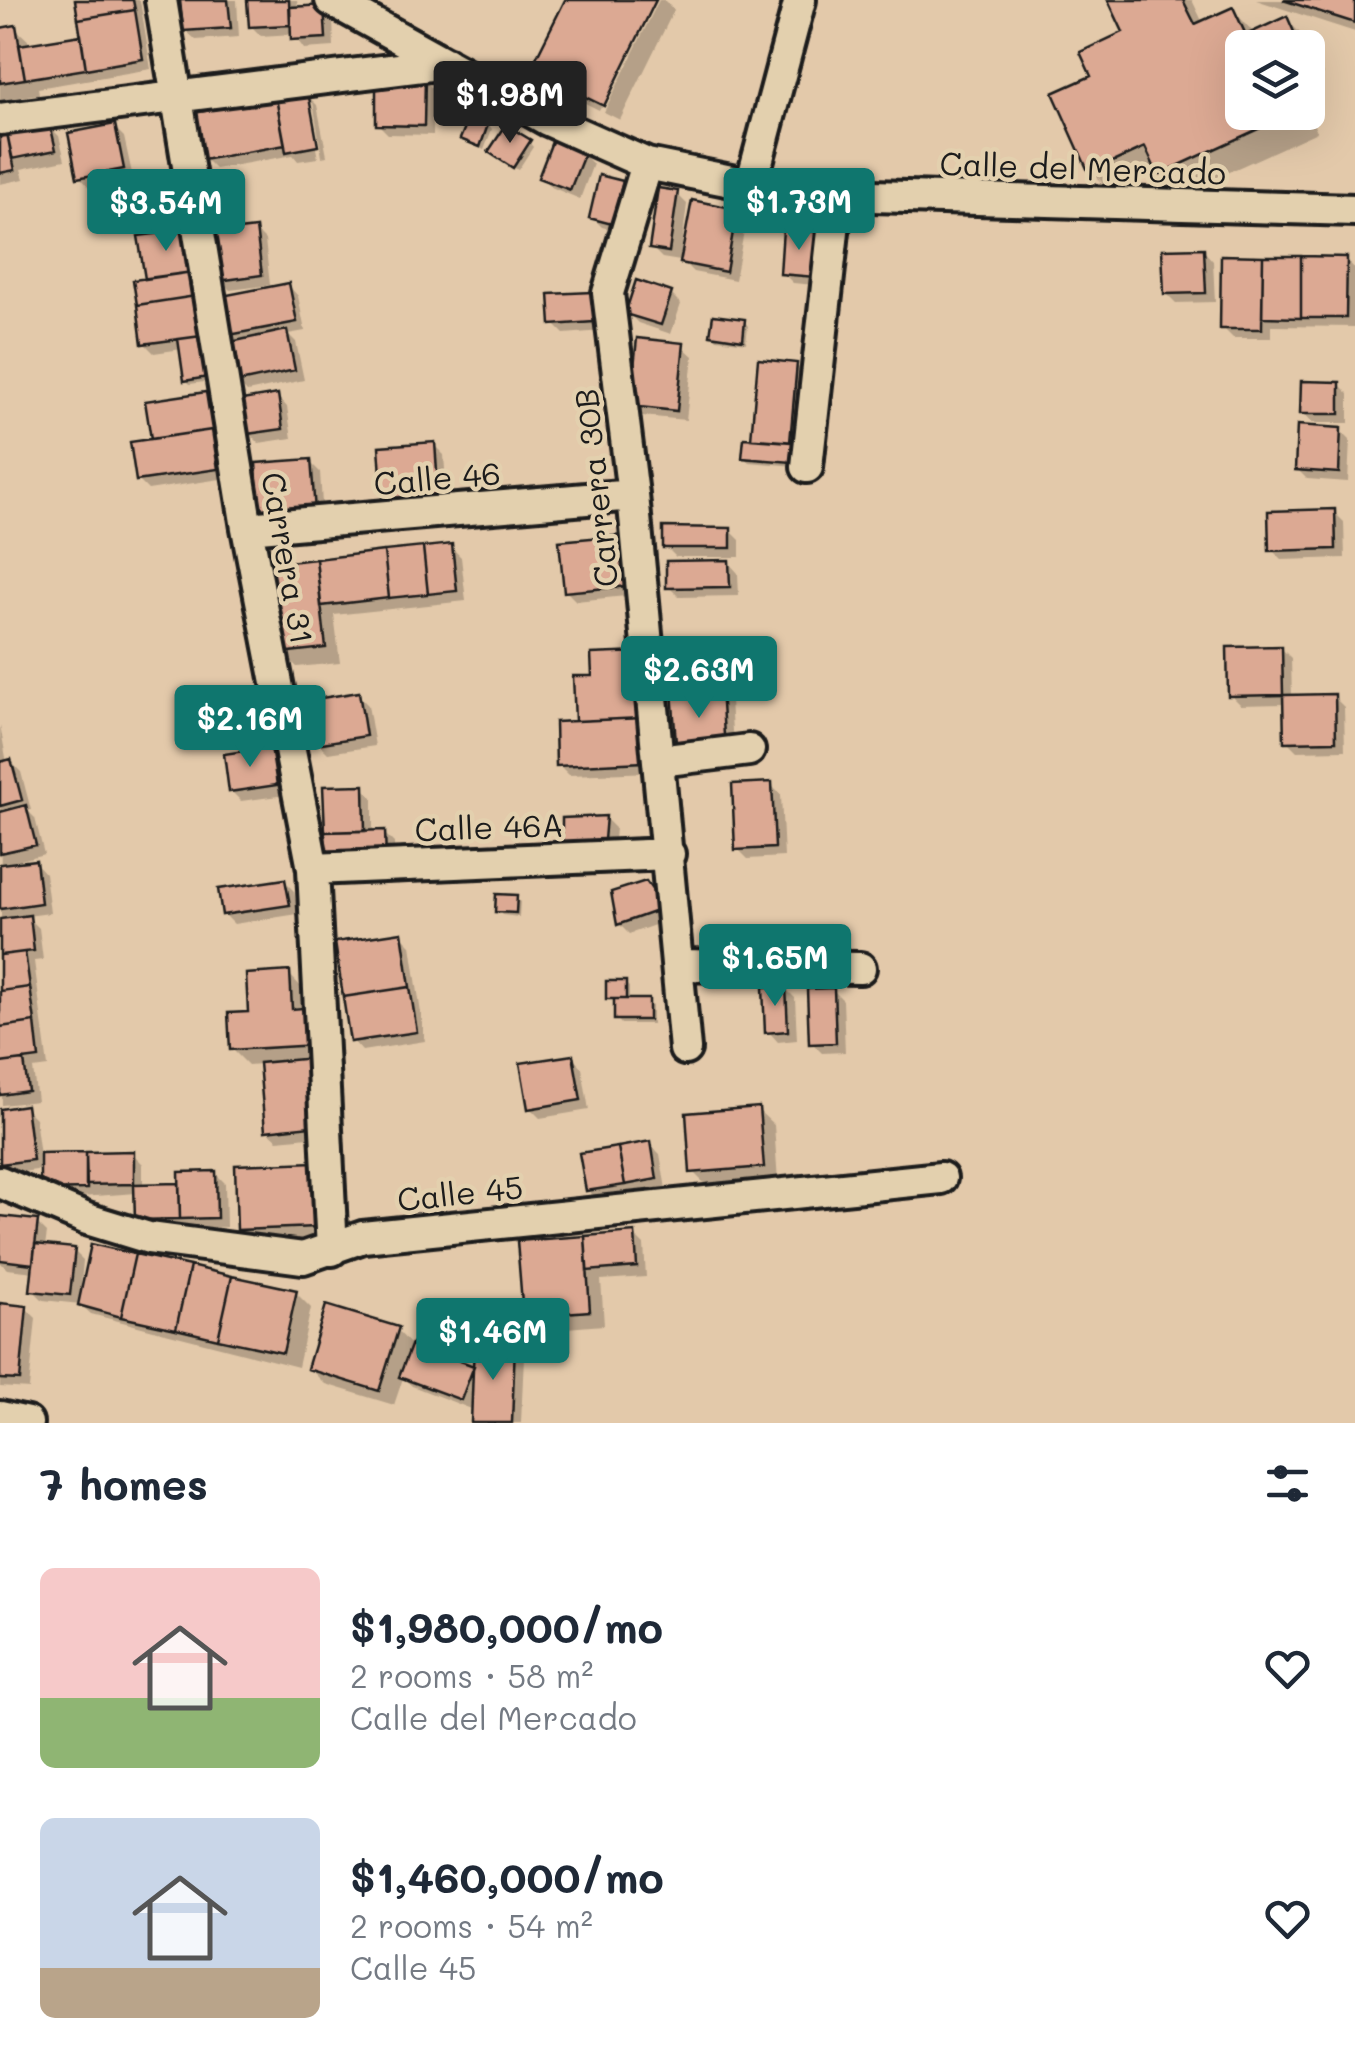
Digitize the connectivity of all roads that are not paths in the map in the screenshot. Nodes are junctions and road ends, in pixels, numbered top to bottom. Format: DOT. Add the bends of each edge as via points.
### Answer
graph roads {
  1 [pos="161,0"];
  2 [pos="331,0"];
  3 [pos="800,0"];
  4 [pos="446,62"];
  5 [pos="178,96"];
  6 [pos="0,119"];
  7 [pos="646,164"];
  8 [pos="751,185"];
  9 [pos="837,195"];
  10 [pos="1355,210"];
  11 [pos="807,467"];
  12 [pos="632,495"];
  13 [pos="247,528"];
  14 [pos="749,750"];
  15 [pos="659,761"];
  16 [pos="668,854"];
  17 [pos="312,869"];
  18 [pos="679,966"];
  19 [pos="860,968"];
  20 [pos="685,1049"];
  21 [pos="941,1178"];
  22 [pos="0,1182"];
  23 [pos="332,1250"];
  24 [pos="0,1417"];
  25 [pos="27,1423"];
  1 -- 5 [label="street, Carrera 31"];
  2 -- 4 [label="street, Calle del Mercado"];
  3 -- 8 [label="street"];
  4 -- 5 [label="street"];
  4 -- 7 [label="street, Calle del Mercado" via="548,120"];
  5 -- 6 [label="street"];
  5 -- 13 [label="street, Carrera 31"];
  7 -- 8 [label="street, Calle del Mercado"];
  7 -- 12 [label="street, Carrera 30B" via="608,293"];
  8 -- 9 [label="street, Calle del Mercado"];
  9 -- 10 [label="street, Calle del Mercado"];
  9 -- 11 [label="street"];
  12 -- 13 [label="street, Calle 46"];
  12 -- 15 [label="street, Carrera 30B"];
  13 -- 17 [label="street, Carrera 31"];
  14 -- 15 [label="street"];
  15 -- 16 [label="street, Carrera 30B"];
  16 -- 17 [label="street, Calle 46A"];
  16 -- 18 [label="street, Carrera 30B"];
  17 -- 23 [label="street, Carrera 31"];
  18 -- 19 [label="street"];
  18 -- 20 [label="street, Carrera 30B"];
  21 -- 23 [label="street, Calle 45" via="363,1236"];
  22 -- 23 [label="street, Calle 45" via="149,1238 302,1258"];
  24 -- 25 [label="street"];
}
